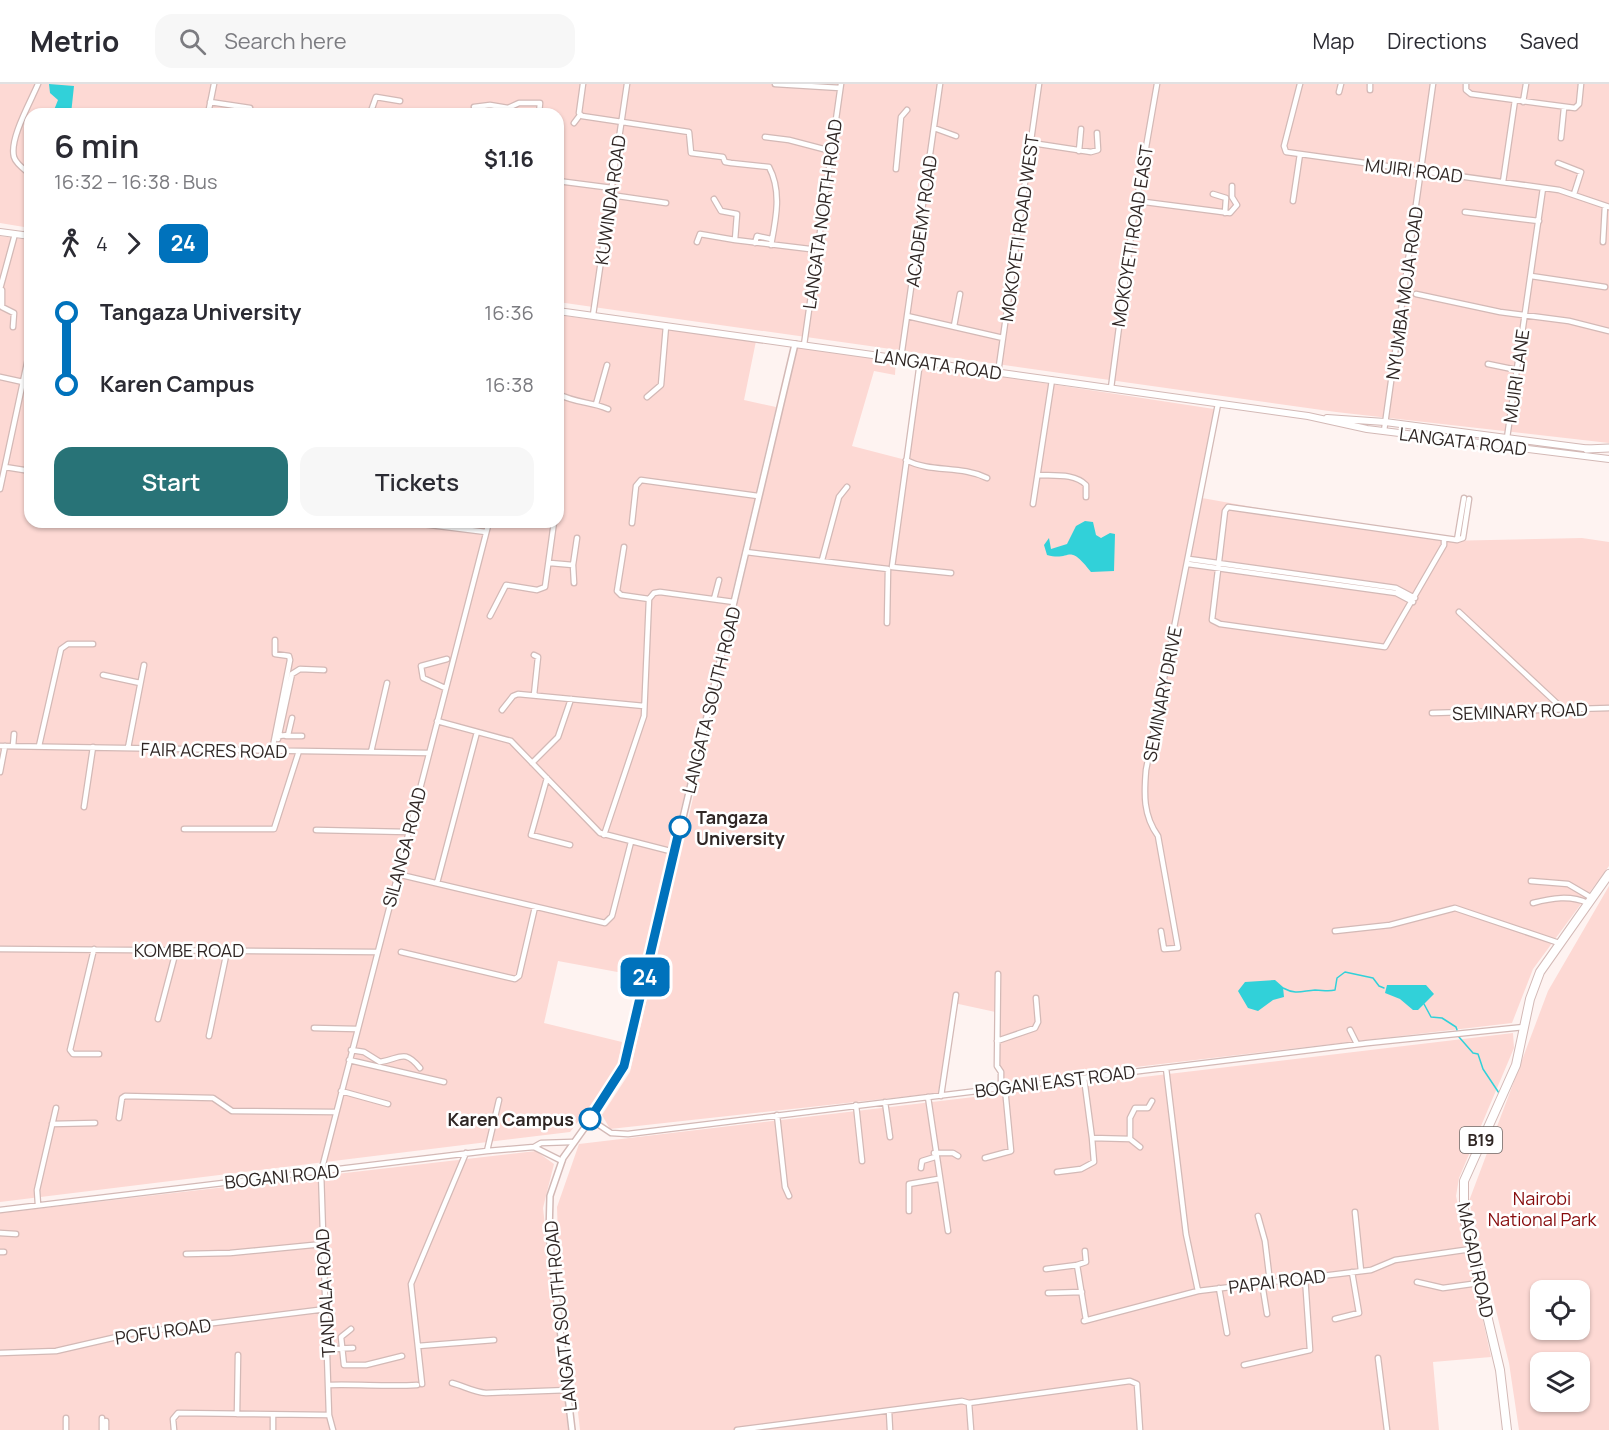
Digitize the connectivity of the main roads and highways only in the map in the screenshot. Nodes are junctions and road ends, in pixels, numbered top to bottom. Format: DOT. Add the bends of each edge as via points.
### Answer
graph roads {
  1 [pos="0,232"];
  2 [pos="24,235"];
  3 [pos="564,312"];
  4 [pos="1318,418"];
  5 [pos="1587,449"];
  6 [pos="1609,450"];
  7 [pos="1609,459"];
  8 [pos="1609,874"];
  9 [pos="1507,1430"];
  1 -- 2 [label="main road"];
  3 -- 4 [label="main road, LANGATA ROAD"];
  4 -- 5 [label="main road, LANGATA ROAD" via="1385,422"];
  4 -- 7 [label="main road, LANGATA ROAD" via="1384,431"];
  5 -- 6 [label="main road"];
  8 -- 9 [label="highway, MAGADI ROAD / B19" via="1559,943 1534,987 1516,1065 1464,1181 1464,1218 1500,1370"];
}
